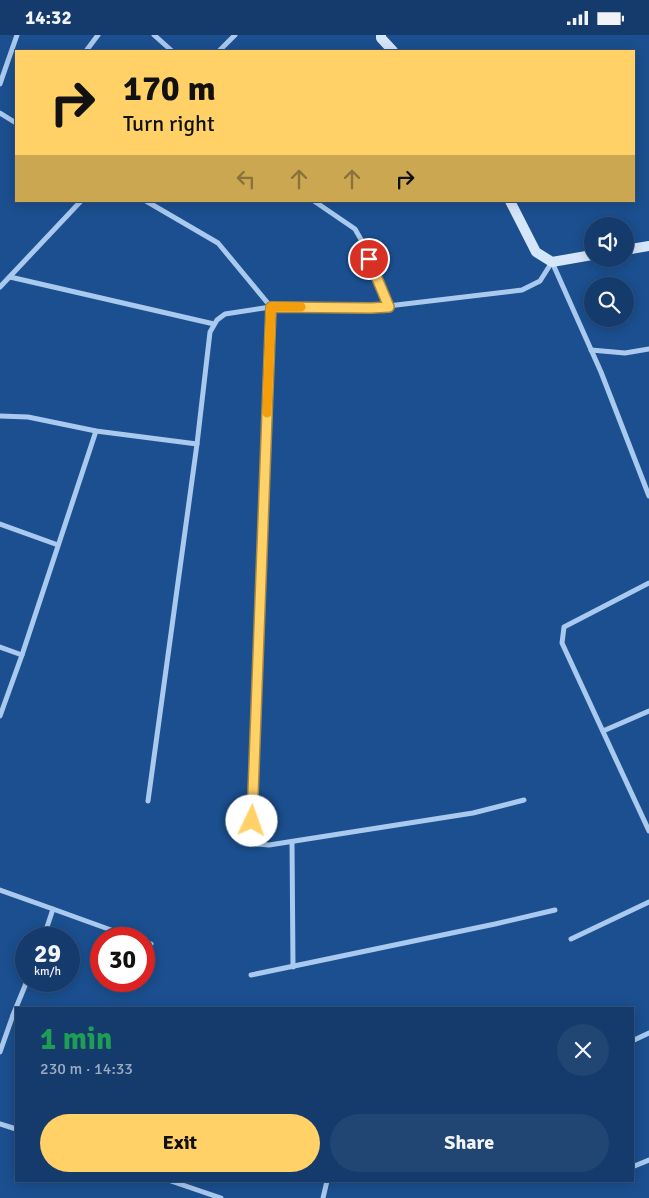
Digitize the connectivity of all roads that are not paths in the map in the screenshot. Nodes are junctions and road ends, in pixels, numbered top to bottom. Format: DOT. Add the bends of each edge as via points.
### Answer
graph roads {
  1 [pos="17,35"];
  2 [pos="98,35"];
  3 [pos="154,35"];
  4 [pos="235,35"];
  5 [pos="380,36"];
  6 [pos="87,50"];
  7 [pos="171,50"];
  8 [pos="219,50"];
  9 [pos="391,50"];
  10 [pos="0,84"];
  11 [pos="0,113"];
  12 [pos="15,122"];
  13 [pos="80,202"];
  14 [pos="148,202"];
  15 [pos="315,202"];
  16 [pos="511,202"];
  17 [pos="649,247"];
  18 [pos="634,249"];
  19 [pos="584,257"];
  20 [pos="552,263"];
  21 [pos="10,277"];
  22 [pos="0,287"];
  23 [pos="271,307"];
  24 [pos="389,307"];
  25 [pos="214,324"];
  26 [pos="649,349"];
  27 [pos="591,350"];
  28 [pos="0,416"];
  29 [pos="96,431"];
  30 [pos="197,444"];
  31 [pos="649,496"];
  32 [pos="0,523"];
  33 [pos="58,545"];
  34 [pos="649,583"];
  35 [pos="0,647"];
  36 [pos="22,655"];
  37 [pos="649,711"];
  38 [pos="0,716"];
  39 [pos="603,731"];
  40 [pos="148,801"];
  41 [pos="524,801"];
  42 [pos="649,831"];
  43 [pos="292,842"];
  44 [pos="0,890"];
  45 [pos="649,902"];
  46 [pos="53,909"];
  47 [pos="554,910"];
  48 [pos="47,927"];
  49 [pos="103,927"];
  50 [pos="571,939"];
  51 [pos="293,967"];
  52 [pos="251,975"];
  53 [pos="23,992"];
  54 [pos="18,1007"];
  55 [pos="15,1016"];
  56 [pos="649,1033"];
  57 [pos="634,1040"];
  58 [pos="0,1051"];
  59 [pos="0,1124"];
  60 [pos="15,1129"];
  61 [pos="649,1160"];
  62 [pos="634,1166"];
  63 [pos="174,1182"];
  64 [pos="327,1182"];
  65 [pos="221,1198"];
  66 [pos="323,1198"];
  1 -- 10 [label="street"];
  2 -- 6 [label="street"];
  3 -- 7 [label="street"];
  4 -- 8 [label="street"];
  5 -- 9 [label="main road"];
  11 -- 12 [label="street"];
  13 -- 21 [label="street"];
  14 -- 23 [label="street" via="218,243"];
  15 -- 24 [label="street" via="355,229"];
  16 -- 20 [label="main road" via="536,252"];
  17 -- 18 [label="main road"];
  19 -- 20 [label="main road"];
  20 -- 24 [label="street" via="540,281 522,290"];
  20 -- 27 [label="street"];
  21 -- 22 [label="street"];
  21 -- 25 [label="street"];
  23 -- 24 [label="street"];
  23 -- 25 [label="street" via="225,314"];
  23 -- 43 [label="street" via="252,839 257,844 269,845"];
  25 -- 30 [label="street" via="210,332"];
  26 -- 27 [label="street" via="626,353"];
  27 -- 31 [label="street"];
  28 -- 29 [label="street" via="28,417"];
  29 -- 30 [label="street"];
  29 -- 33 [label="street"];
  30 -- 40 [label="street"];
  32 -- 33 [label="street"];
  33 -- 36 [label="street"];
  34 -- 39 [label="street" via="564,627 562,643"];
  35 -- 36 [label="street"];
  36 -- 38 [label="street"];
  37 -- 39 [label="street"];
  39 -- 42 [label="street"];
  41 -- 43 [label="street" via="473,813"];
  43 -- 51 [label="street"];
  44 -- 46 [label="street"];
  45 -- 50 [label="street"];
  46 -- 48 [label="street"];
  46 -- 49 [label="street"];
  47 -- 51 [label="street"];
  51 -- 52 [label="street"];
  53 -- 54 [label="street"];
  55 -- 58 [label="street"];
  56 -- 57 [label="street"];
  59 -- 60 [label="street"];
  61 -- 62 [label="street"];
  63 -- 65 [label="street"];
  64 -- 66 [label="street"];
}
